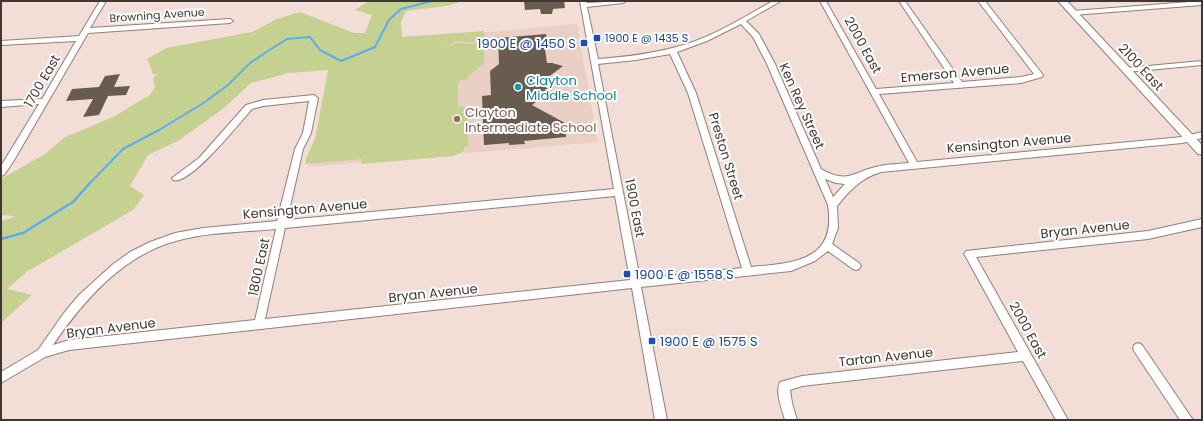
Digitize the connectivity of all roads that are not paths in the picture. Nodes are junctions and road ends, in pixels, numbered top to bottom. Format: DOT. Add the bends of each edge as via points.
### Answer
graph roads {
  1 [pos="103,1"];
  2 [pos="623,1"];
  3 [pos="778,1"];
  4 [pos="823,1"];
  5 [pos="902,1"];
  6 [pos="981,1"];
  7 [pos="1062,1"];
  8 [pos="584,3"];
  9 [pos="1202,3"];
  10 [pos="1073,13"];
  11 [pos="230,21"];
  12 [pos="742,21"];
  13 [pos="83,34"];
  14 [pos="1,44"];
  15 [pos="672,50"];
  16 [pos="594,62"];
  17 [pos="1202,64"];
  18 [pos="1126,70"];
  19 [pos="960,84"];
  20 [pos="873,92"];
  21 [pos="45,101"];
  22 [pos="1,104"];
  23 [pos="1202,134"];
  24 [pos="1190,138"];
  25 [pos="1202,151"];
  26 [pos="914,165"];
  27 [pos="818,171"];
  28 [pos="1,173"];
  29 [pos="176,178"];
  30 [pos="855,179"];
  31 [pos="618,192"];
  32 [pos="832,205"];
  33 [pos="1202,222"];
  34 [pos="281,225"];
  35 [pos="828,246"];
  36 [pos="969,254"];
  37 [pos="856,266"];
  38 [pos="748,272"];
  39 [pos="636,284"];
  40 [pos="259,325"];
  41 [pos="1138,348"];
  42 [pos="42,353"];
  43 [pos="1026,356"];
  44 [pos="1,378"];
  45 [pos="661,420"];
  46 [pos="791,420"];
  47 [pos="1062,420"];
  48 [pos="1187,420"];
  1 -- 13 [label="street, 1700 East"];
  2 -- 8 [label="street"];
  3 -- 12 [label="street"];
  4 -- 20 [label="street, 2000 East"];
  5 -- 19 [label="street"];
  6 -- 19 [label="street, Emerson Avenue" via="1038,75 1021,80"];
  7 -- 10 [label="street, 2100 East"];
  8 -- 16 [label="street, 1900 East"];
  9 -- 10 [label="street"];
  10 -- 18 [label="street, 2100 East"];
  11 -- 13 [label="street, Browning Avenue"];
  12 -- 15 [label="street" via="708,38"];
  12 -- 27 [label="street, Ken Rey Street" via="756,36 766,55"];
  13 -- 14 [label="street, Browning Avenue"];
  13 -- 21 [label="street, 1700 East"];
  15 -- 16 [label="street" via="635,58"];
  15 -- 38 [label="street, Preston Street" via="692,93"];
  16 -- 31 [label="street, 1900 East"];
  17 -- 18 [label="street"];
  18 -- 24 [label="street, 2100 East"];
  19 -- 20 [label="street, Emerson Avenue"];
  20 -- 26 [label="street, 2000 East"];
  21 -- 22 [label="street"];
  21 -- 28 [label="street, 1700 East"];
  23 -- 24 [label="street, Kensington Avenue"];
  24 -- 25 [label="street, 2100 East"];
  24 -- 26 [label="street, Kensington Avenue"];
  26 -- 30 [label="street, Kensington Avenue" via="872,171"];
  27 -- 30 [label="street" via="835,181"];
  27 -- 32 [label="street, Ken Rey Street"];
  29 -- 34 [label="street, 1800 East" via="202,160 249,107 263,103 314,98 307,133 299,149"];
  30 -- 32 [label="street, Kensington Avenue"];
  31 -- 34 [label="street, Kensington Avenue"];
  31 -- 39 [label="street, 1900 East"];
  32 -- 35 [label="street" via="834,226"];
  33 -- 36 [label="street, Bryan Avenue" via="1148,235"];
  34 -- 40 [label="street, 1800 East"];
  34 -- 42 [label="street, Kensington Avenue" via="203,232 175,238 133,256 116,267 87,293"];
  35 -- 37 [label="street"];
  35 -- 38 [label="street, Bryan Avenue" via="805,262 791,267"];
  36 -- 43 [label="street, 2000 East"];
  38 -- 39 [label="street, Bryan Avenue"];
  39 -- 40 [label="street, Bryan Avenue"];
  39 -- 45 [label="street, 1900 East"];
  40 -- 42 [label="street, Bryan Avenue" via="68,345"];
  41 -- 48 [label="street"];
  42 -- 44 [label="street, Bryan Avenue"];
  43 -- 46 [label="street, Tartan Avenue" via="802,380 784,386"];
  43 -- 47 [label="street, 2000 East"];
}
